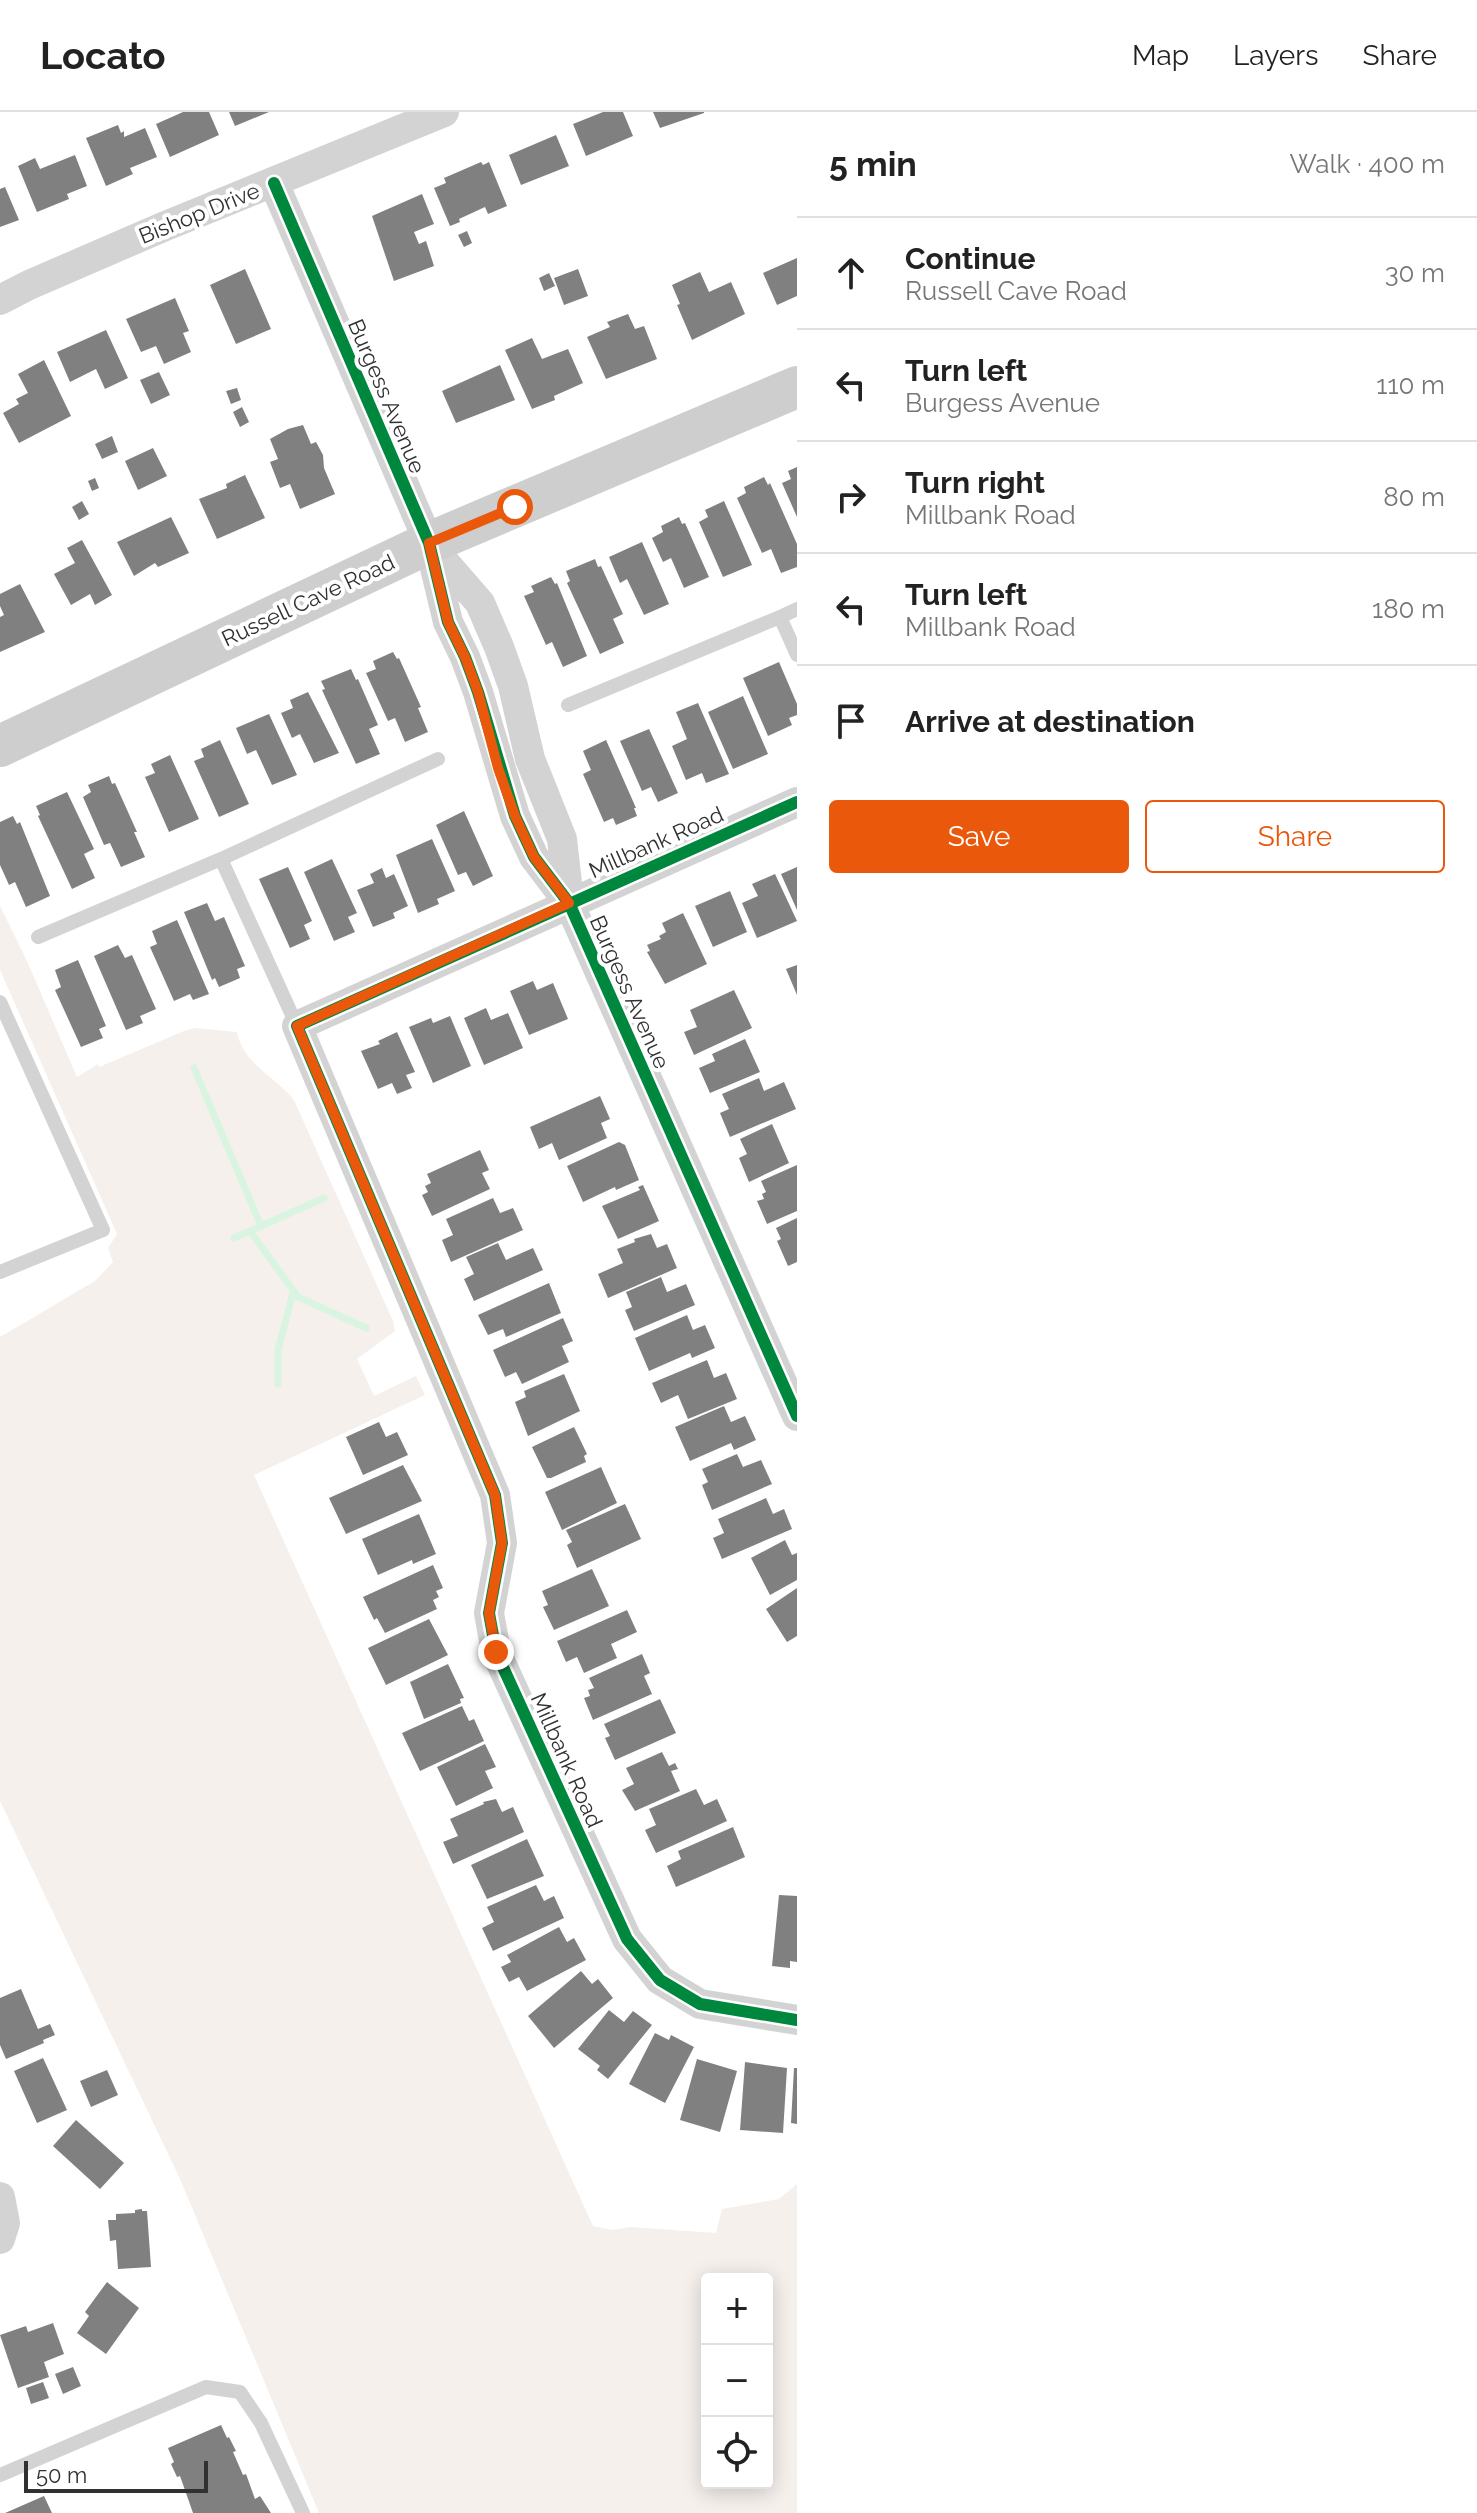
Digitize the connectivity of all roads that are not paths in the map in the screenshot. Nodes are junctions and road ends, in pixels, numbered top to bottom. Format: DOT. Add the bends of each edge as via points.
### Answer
graph roads {
  1 [pos="444,112"];
  2 [pos="274,183"];
  3 [pos="0,300"];
  4 [pos="797,387"];
  5 [pos="429,543"];
  6 [pos="797,609"];
  7 [pos="780,617"];
  8 [pos="797,655"];
  9 [pos="568,705"];
  10 [pos="0,746"];
  11 [pos="438,759"];
  12 [pos="797,802"];
  13 [pos="221,859"];
  14 [pos="569,903"];
  15 [pos="38,937"];
  16 [pos="0,1002"];
  17 [pos="297,1026"];
  18 [pos="0,1272"];
  19 [pos="797,1416"];
  20 [pos="797,2020"];
  21 [pos="0,2197"];
  22 [pos="0,2239"];
  23 [pos="0,2475"];
  24 [pos="303,2513"];
  1 -- 2 [label="street, Bishop Drive"];
  2 -- 3 [label="street, Bishop Drive"];
  2 -- 5 [label="street, Burgess Avenue"];
  4 -- 5 [label="main road, Russell Cave Road"];
  5 -- 10 [label="main road, Russell Cave Road"];
  5 -- 14 [label="street, Burgess Avenue" via="448,622 474,681 515,816 534,857"];
  6 -- 7 [label="lane"];
  7 -- 8 [label="lane"];
  7 -- 9 [label="lane"];
  11 -- 13 [label="lane"];
  12 -- 14 [label="street, Millbank Road"];
  13 -- 15 [label="lane"];
  13 -- 17 [label="lane"];
  14 -- 17 [label="street, Millbank Road"];
  14 -- 19 [label="street, Burgess Avenue"];
  16 -- 18 [label="lane" via="103,1230"];
  17 -- 20 [label="street, Millbank Road" via="495,1495 502,1543 489,1613 496,1652 627,1939 660,1980 700,2004"];
  21 -- 22 [label="street" via="5,2223"];
  23 -- 24 [label="lane" via="206,2387 240,2392 261,2423"];
}
